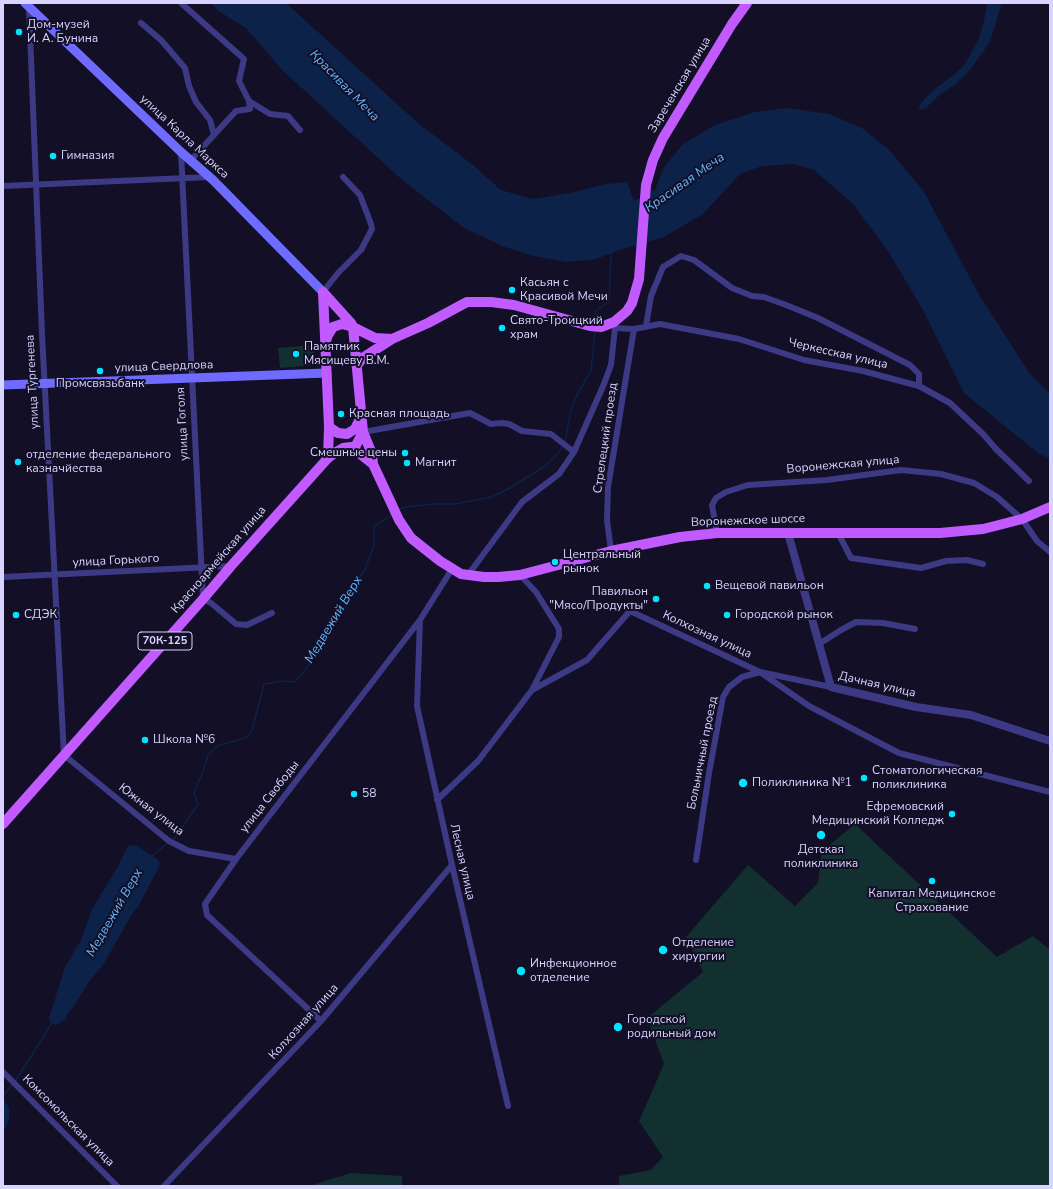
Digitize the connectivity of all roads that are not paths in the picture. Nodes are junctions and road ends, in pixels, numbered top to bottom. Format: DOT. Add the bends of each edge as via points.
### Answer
graph roads {
  1 [pos="181,3"];
  2 [pos="747,3"];
  3 [pos="27,5"];
  4 [pos="141,23"];
  5 [pos="249,101"];
  6 [pos="300,130"];
  7 [pos="214,135"];
  8 [pos="181,152"];
  9 [pos="191,160"];
  10 [pos="210,177"];
  11 [pos="343,177"];
  12 [pos="182,179"];
  13 [pos="36,184"];
  14 [pos="3,186"];
  15 [pos="323,292"];
  16 [pos="614,325"];
  17 [pos="646,326"];
  18 [pos="353,327"];
  19 [pos="634,328"];
  20 [pos="392,339"];
  21 [pos="325,342"];
  22 [pos="357,365"];
  23 [pos="327,373"];
  24 [pos="191,377"];
  25 [pos="45,384"];
  26 [pos="3,385"];
  27 [pos="919,386"];
  28 [pos="361,417"];
  29 [pos="329,427"];
  30 [pos="363,432"];
  31 [pos="343,448"];
  32 [pos="354,449"];
  33 [pos="574,452"];
  34 [pos="328,458"];
  35 [pos="373,465"];
  36 [pos="1029,480"];
  37 [pos="1050,507"];
  38 [pos="1022,519"];
  39 [pos="717,533"];
  40 [pos="788,533"];
  41 [pos="838,533"];
  42 [pos="611,551"];
  43 [pos="1050,552"];
  44 [pos="983,564"];
  45 [pos="231,566"];
  46 [pos="201,568"];
  47 [pos="452,569"];
  48 [pos="54,575"];
  49 [pos="468,575"];
  50 [pos="520,575"];
  51 [pos="3,577"];
  52 [pos="203,599"];
  53 [pos="272,613"];
  54 [pos="420,620"];
  55 [pos="915,629"];
  56 [pos="818,644"];
  57 [pos="760,672"];
  58 [pos="830,687"];
  59 [pos="532,690"];
  60 [pos="1050,741"];
  61 [pos="64,755"];
  62 [pos="1050,792"];
  63 [pos="437,800"];
  64 [pos="3,824"];
  65 [pos="236,859"];
  66 [pos="696,860"];
  67 [pos="452,865"];
  68 [pos="321,1021"];
  69 [pos="3,1072"];
  70 [pos="508,1106"];
  71 [pos="117,1186"];
  72 [pos="164,1186"];
  1 -- 5 [label="street" via="244,59 239,80"];
  2 -- 16 [label="main road, Зареченская улица" via="663,138 651,165 646,185 639,279 632,303"];
  3 -- 8 [label="main road, улица Карла Маркса"];
  3 -- 13 [label="street, улица Тургенева"];
  4 -- 7 [label="street" via="161,40 186,68 188,86 210,120"];
  5 -- 6 [label="street" via="270,114 288,116"];
  5 -- 7 [label="street" via="250,109 236,111"];
  7 -- 9 [label="street"];
  8 -- 9 [label="main road, улица Карла Маркса"];
  8 -- 12 [label="street, улица Гоголя"];
  9 -- 10 [label="main road, улица Карла Маркса"];
  10 -- 12 [label="street"];
  10 -- 15 [label="main road, улица Карла Маркса"];
  11 -- 15 [label="street" via="360,195 372,229 361,250 338,272"];
  12 -- 13 [label="street"];
  12 -- 24 [label="street, улица Гоголя"];
  13 -- 14 [label="street"];
  13 -- 25 [label="street, улица Тургенева"];
  15 -- 18 [label="main road"];
  15 -- 21 [label="main road"];
  16 -- 19 [label="street, Черкесская улица"];
  16 -- 20 [label="main road" via="590,326 514,305 467,302"];
  16 -- 33 [label="street" via="611,365"];
  17 -- 19 [label="street, Черкесская улица"];
  17 -- 27 [label="street, Черкесская улица" via="660,324 739,339 804,360"];
  17 -- 27 [label="street" via="652,296 663,267 681,256 694,260 732,288 786,304 910,365 919,374"];
  18 -- 20 [label="main road" via="375,338"];
  18 -- 21 [label="main road" via="342,324 333,327"];
  18 -- 22 [label="main road"];
  19 -- 42 [label="street, Стрелецкий проезд" via="608,487 607,520"];
  20 -- 22 [label="main road" via="364,357"];
  21 -- 23 [label="main road"];
  22 -- 28 [label="main road"];
  23 -- 24 [label="main road, улица Свердлова"];
  23 -- 29 [label="main road"];
  24 -- 25 [label="main road, улица Свердлова"];
  24 -- 46 [label="street, улица Гоголя"];
  25 -- 26 [label="main road, улица Свердлова"];
  25 -- 48 [label="street, улица Тургенева"];
  27 -- 36 [label="street, Черкесская улица" via="950,403"];
  28 -- 29 [label="main road" via="355,428 347,434 338,433"];
  28 -- 30 [label="main road"];
  29 -- 31 [label="main road"];
  29 -- 34 [label="main road"];
  30 -- 32 [label="main road"];
  30 -- 33 [label="street" via="470,413 491,424 509,424 522,431 551,434"];
  30 -- 35 [label="main road, Воронежское шоссе" via="372,454"];
  31 -- 32 [label="main road"];
  31 -- 34 [label="main road"];
  32 -- 35 [label="main road"];
  33 -- 49 [label="street" via="559,474 522,502"];
  34 -- 45 [label="main road, Красноармейская улица / 70К-125"];
  35 -- 47 [label="main road, Воронежское шоссе" via="398,520 411,538"];
  37 -- 38 [label="main road, Воронежское шоссе"];
  38 -- 39 [label="street, Воронежская улица" via="997,497 974,483 941,474 901,470 827,480 748,485 726,492 716,498 712,505"];
  38 -- 41 [label="main road, Воронежское шоссе" via="983,529 940,533"];
  38 -- 43 [label="street" via="1037,541"];
  39 -- 40 [label="main road, Воронежское шоссе"];
  39 -- 42 [label="main road, Воронежское шоссе" via="680,537"];
  40 -- 41 [label="main road, Воронежское шоссе"];
  40 -- 56 [label="street, Дачная улица"];
  41 -- 44 [label="street" via="851,558 921,568 946,561 967,560"];
  42 -- 50 [label="main road, Воронежское шоссе"];
  45 -- 46 [label="street, улица Горького"];
  45 -- 52 [label="main road, Красноармейская улица / 70К-125"];
  46 -- 48 [label="street, улица Горького"];
  46 -- 52 [label="street, улица Гоголя"];
  47 -- 49 [label="main road, Воронежское шоссе"];
  47 -- 54 [label="street, улица Свободы"];
  48 -- 51 [label="street, улица Горького"];
  48 -- 61 [label="street, улица Тургенева"];
  49 -- 50 [label="main road, Воронежское шоссе" via="498,578"];
  50 -- 59 [label="street" via="536,592 559,629 559,637"];
  52 -- 53 [label="street" via="236,624 247,625"];
  52 -- 61 [label="main road, Красноармейская улица / 70К-125"];
  54 -- 63 [label="street, Лесная улица" via="418,706"];
  54 -- 65 [label="street, улица Свободы"];
  55 -- 56 [label="street" via="883,623 856,622"];
  56 -- 58 [label="street, Дачная улица"];
  57 -- 58 [label="street, Колхозная улица"];
  57 -- 59 [label="street, Колхозная улица" via="630,611 587,660"];
  57 -- 62 [label="street" via="809,706 899,753"];
  57 -- 66 [label="street, Больничный проезд" via="742,677 729,687 723,697"];
  58 -- 60 [label="street, Дачная улица" via="916,707 971,715"];
  59 -- 63 [label="street, Колхозная улица" via="478,761"];
  61 -- 64 [label="main road, Красноармейская улица / 70К-125"];
  61 -- 65 [label="street, Южная улица" via="169,841 190,850"];
  63 -- 67 [label="street, Лесная улица"];
  65 -- 68 [label="street, улица Свободы" via="205,904 207,915"];
  67 -- 68 [label="street, Колхозная улица"];
  67 -- 70 [label="street, Лесная улица"];
  68 -- 72 [label="street, Колхозная улица"];
  69 -- 71 [label="street, Комсомольская улица"];
}
